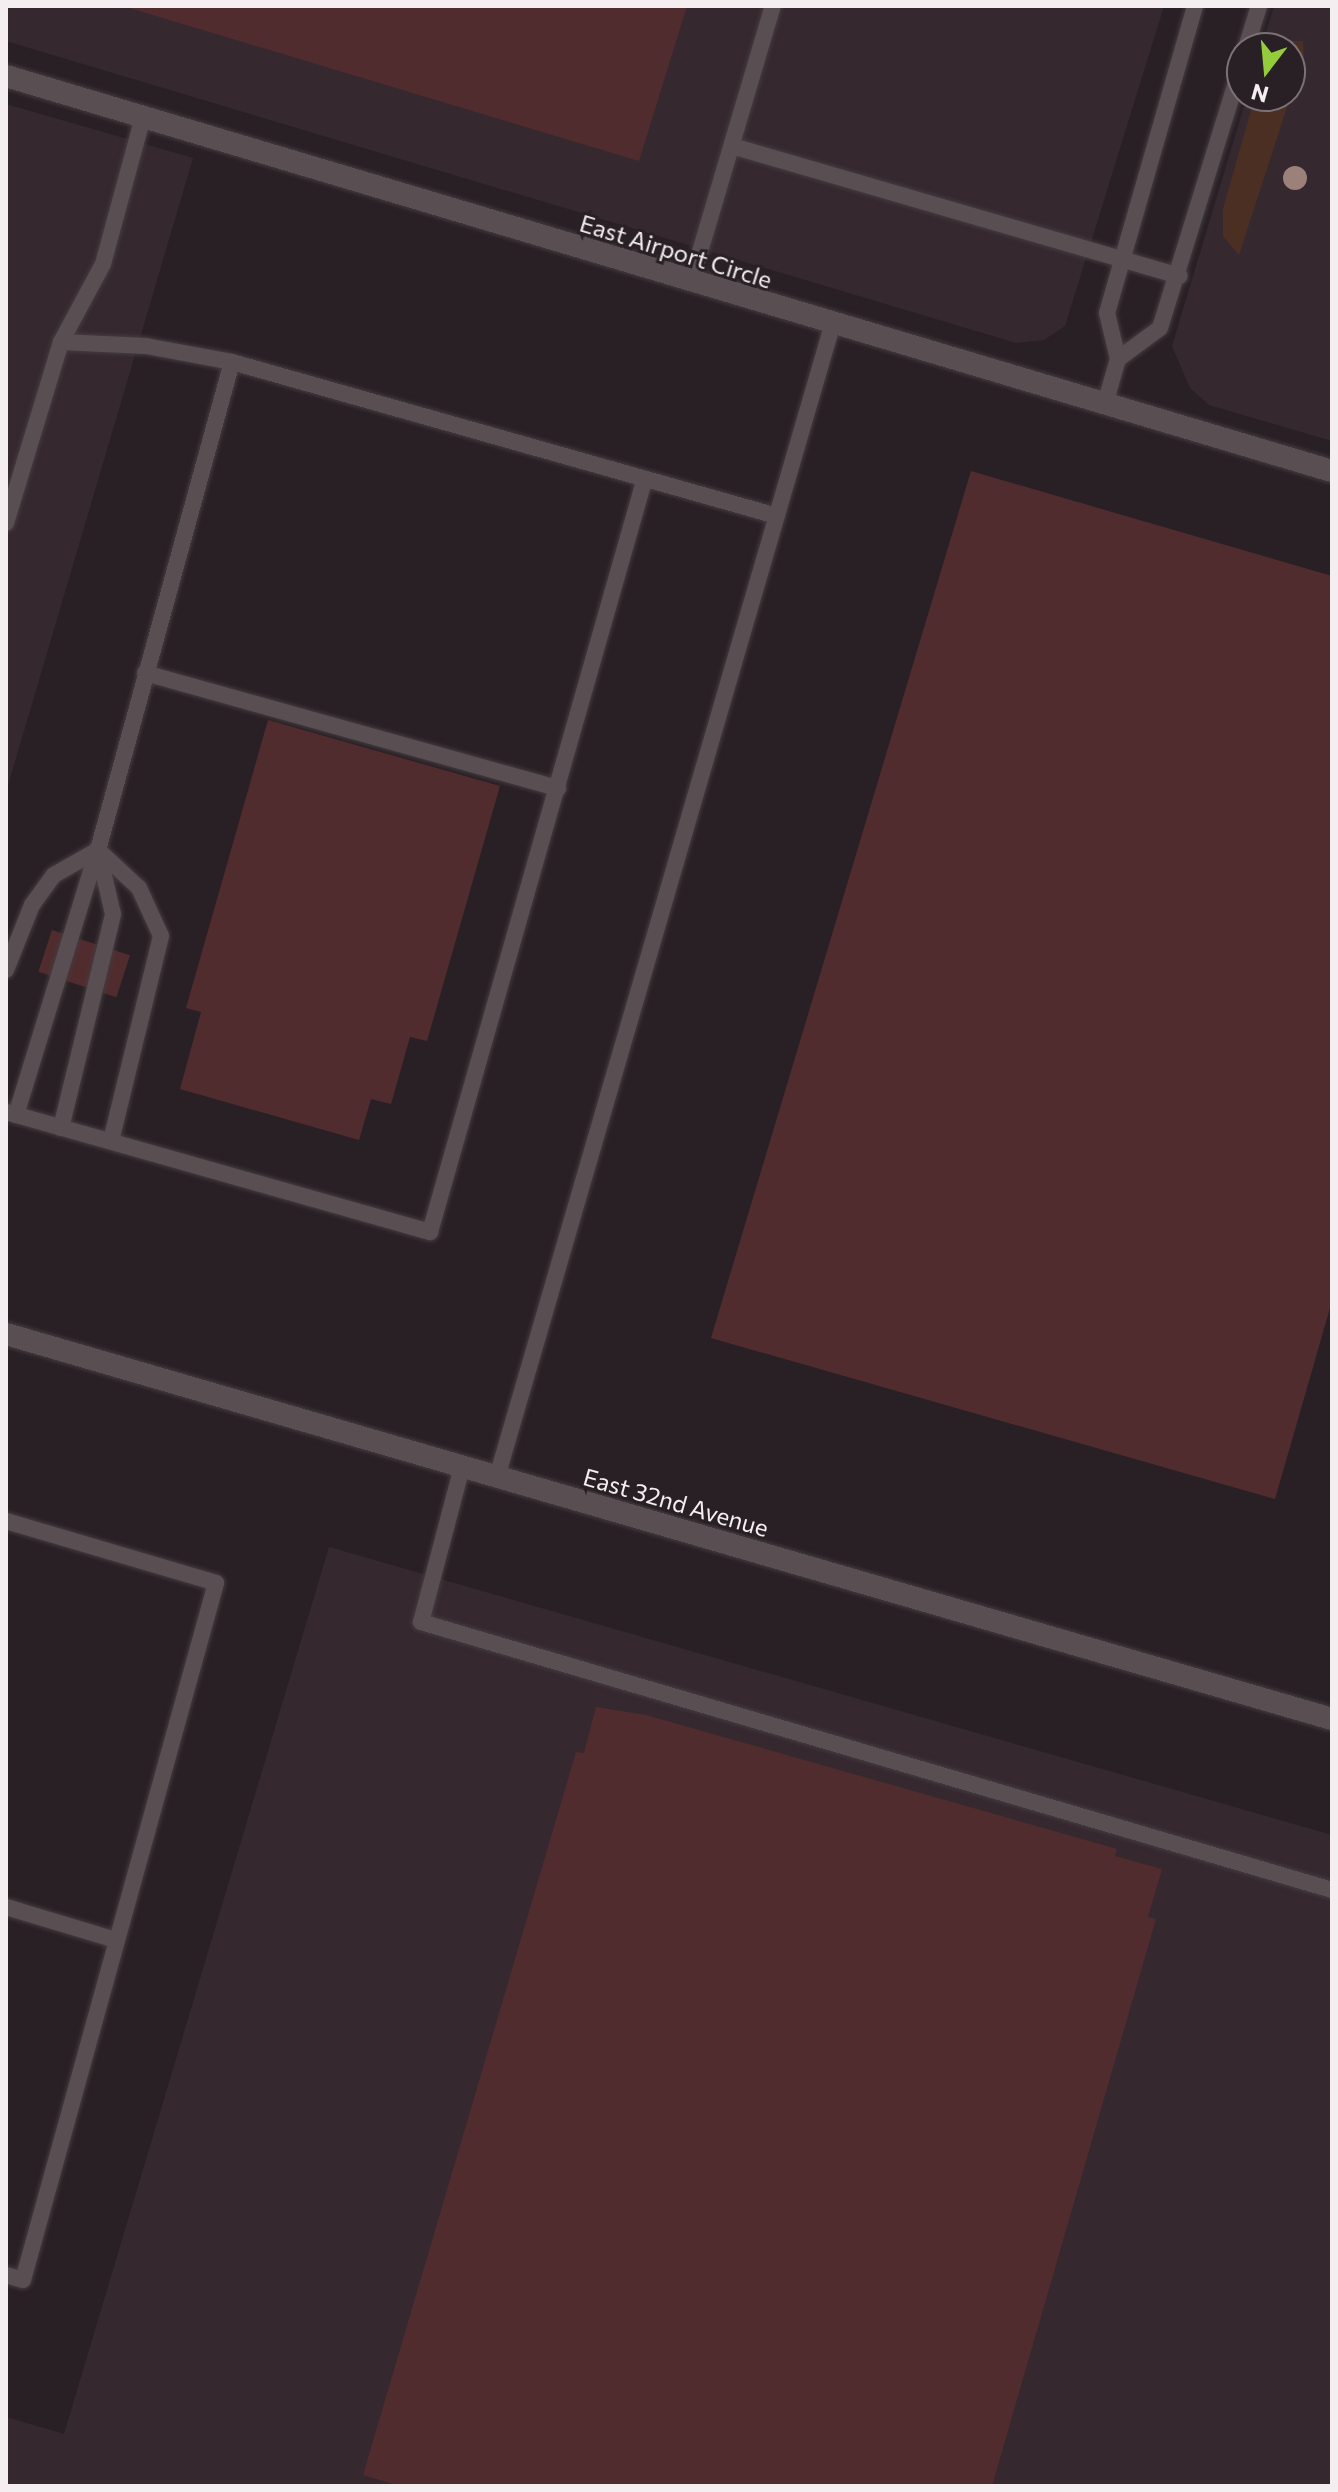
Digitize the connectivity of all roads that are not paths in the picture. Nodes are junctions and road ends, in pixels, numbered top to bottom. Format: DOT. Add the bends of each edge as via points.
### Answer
graph roads {
  1 [pos="773,6"];
  2 [pos="1195,6"];
  3 [pos="1259,6"];
  4 [pos="1251,32"];
  5 [pos="6,76"];
  6 [pos="1228,112"];
  7 [pos="143,117"];
  8 [pos="732,146"];
  9 [pos="1120,258"];
  10 [pos="1179,276"];
  11 [pos="691,282"];
  12 [pos="832,326"];
  13 [pos="61,342"];
  14 [pos="1118,359"];
  15 [pos="232,362"];
  16 [pos="1105,404"];
  17 [pos="1332,471"];
  18 [pos="644,481"];
  19 [pos="777,516"];
  20 [pos="6,523"];
  21 [pos="145,673"];
  22 [pos="558,788"];
  23 [pos="98,850"];
  24 [pos="6,970"];
  25 [pos="11,1113"];
  26 [pos="61,1128"];
  27 [pos="111,1141"];
  28 [pos="6,1334"];
  29 [pos="462,1467"];
  30 [pos="497,1477"];
  31 [pos="6,1521"];
  32 [pos="1332,1719"];
  33 [pos="1332,1890"];
  34 [pos="6,1907"];
  35 [pos="116,1940"];
  36 [pos="6,2275"];
  1 -- 8 [label="lane"];
  2 -- 9 [label="lane"];
  3 -- 4 [label="lane"];
  5 -- 7 [label="street, East Airport Circle"];
  6 -- 10 [label="lane"];
  7 -- 11 [label="street, East Airport Circle"];
  7 -- 13 [label="lane" via="103,264"];
  8 -- 9 [label="lane"];
  8 -- 11 [label="lane"];
  9 -- 10 [label="lane"];
  9 -- 14 [label="lane" via="1107,313"];
  10 -- 14 [label="lane" via="1160,328"];
  11 -- 12 [label="street, East Airport Circle"];
  12 -- 16 [label="street, East Airport Circle"];
  12 -- 19 [label="lane"];
  13 -- 15 [label="lane" via="146,346"];
  13 -- 20 [label="lane"];
  14 -- 16 [label="lane"];
  15 -- 18 [label="lane"];
  15 -- 21 [label="lane"];
  16 -- 17 [label="street, East Airport Circle"];
  18 -- 19 [label="lane"];
  18 -- 22 [label="lane"];
  19 -- 30 [label="lane"];
  21 -- 22 [label="lane"];
  21 -- 23 [label="lane"];
  22 -- 27 [label="lane" via="430,1232"];
  23 -- 24 [label="lane" via="54,875 32,905"];
  23 -- 25 [label="lane"];
  23 -- 26 [label="lane" via="113,914"];
  23 -- 27 [label="lane" via="139,888 161,936"];
  25 -- 26 [label="lane"];
  26 -- 27 [label="lane"];
  28 -- 29 [label="street, East 32nd Avenue"];
  29 -- 30 [label="street, East 32nd Avenue"];
  29 -- 33 [label="lane" via="421,1622"];
  30 -- 32 [label="street, East 32nd Avenue"];
  31 -- 35 [label="lane" via="216,1583"];
  34 -- 35 [label="lane"];
  35 -- 36 [label="lane" via="23,2280"];
}
